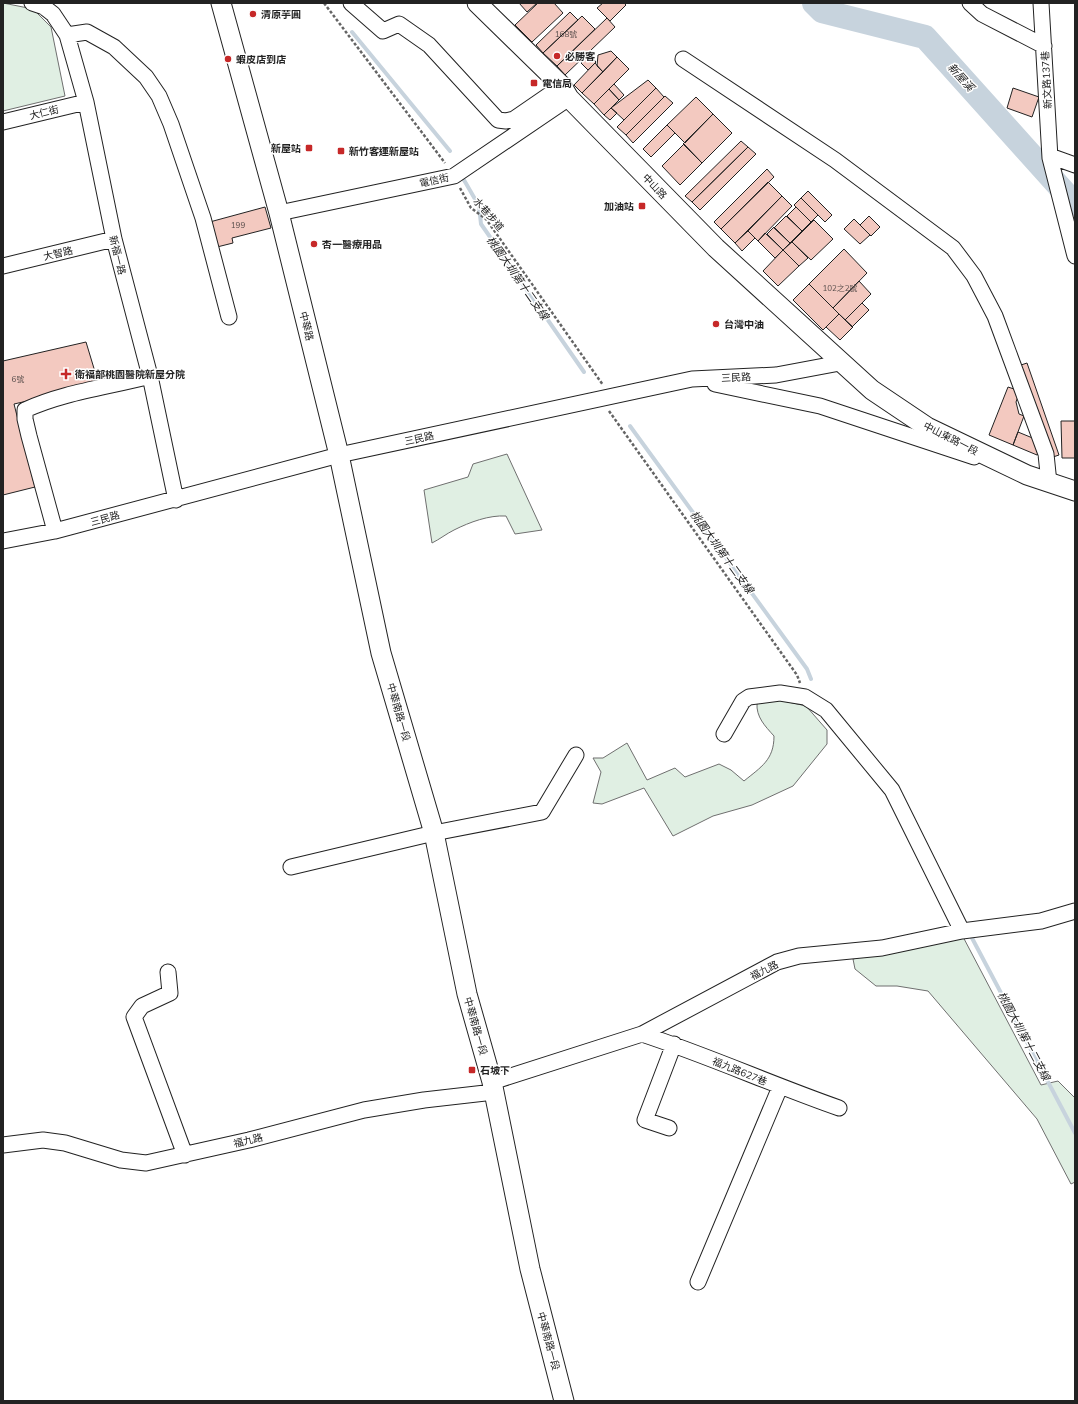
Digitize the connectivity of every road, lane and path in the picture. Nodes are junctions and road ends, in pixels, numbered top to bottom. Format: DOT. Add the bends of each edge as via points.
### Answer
graph roads {
  1 [pos="222,3"];
  2 [pos="324,3"];
  3 [pos="351,3"];
  4 [pos="477,3"];
  5 [pos="970,3"];
  6 [pos="1041,3"];
  7 [pos="44,7"];
  8 [pos="67,35"];
  9 [pos="1044,46"];
  10 [pos="683,59"];
  11 [pos="565,92"];
  12 [pos="86,102"];
  13 [pos="3,122"];
  14 [pos="1050,157"];
  15 [pos="1075,165"];
  16 [pos="454,176"];
  17 [pos="279,213"];
  18 [pos="114,240"];
  19 [pos="1075,256"];
  20 [pos="3,266"];
  21 [pos="229,316"];
  22 [pos="840,363"];
  23 [pos="150,376"];
  24 [pos="692,379"];
  25 [pos="606,398"];
  26 [pos="339,455"];
  27 [pos="1026,475"];
  28 [pos="1049,483"];
  29 [pos="1075,491"];
  30 [pos="176,500"];
  31 [pos="55,531"];
  32 [pos="3,541"];
  33 [pos="381,653"];
  34 [pos="805,697"];
  35 [pos="724,734"];
  36 [pos="576,756"];
  37 [pos="434,833"];
  38 [pos="291,866"];
  39 [pos="1075,911"];
  40 [pos="962,931"];
  41 [pos="168,972"];
  42 [pos="642,1034"];
  43 [pos="674,1044"];
  44 [pos="493,1087"];
  45 [pos="780,1087"];
  46 [pos="839,1108"];
  47 [pos="669,1128"];
  48 [pos="3,1146"];
  49 [pos="185,1155"];
  50 [pos="698,1282"];
  51 [pos="564,1401"];
  1 -- 17 [label="main road, 中華路"];
  2 -- 16 [label="path, 水巷步道"];
  3 -- 11 [label="street" via="382,31 399,24 429,45 498,120 514,119"];
  4 -- 11 [label="main road, 中山路"];
  5 -- 9 [label="street" via="982,14"];
  6 -- 9 [label="street, 新文路137巷"];
  7 -- 8 [label="street, 新福一路"];
  8 -- 12 [label="street, 新福一路"];
  8 -- 21 [label="street" via="87,32 114,47 146,77 158,96 171,124 203,218"];
  9 -- 14 [label="street, 新文路137巷"];
  10 -- 28 [label="street" via="835,160 953,248 974,276 995,316 1046,454"];
  11 -- 16 [label="street, 電信街"];
  11 -- 22 [label="main road, 中山路" via="716,248"];
  12 -- 13 [label="street, 大仁街"];
  12 -- 18 [label="street, 新福一路"];
  14 -- 15 [label="street"];
  14 -- 19 [label="street, 新文路137巷"];
  16 -- 17 [label="street, 電信街"];
  16 -- 25 [label="path, 水巷步道" via="471,208 486,219"];
  17 -- 26 [label="main road, 中華路"];
  18 -- 20 [label="street, 大智路"];
  18 -- 23 [label="street, 新福一路"];
  22 -- 24 [label="street, 三民路" via="776,375"];
  22 -- 27 [label="main road, 中山東路一段" via="872,390 927,427"];
  23 -- 30 [label="street, 新福一路"];
  23 -- 31 [label="street" via="75,394 25,410 29,436"];
  24 -- 25 [label="street, 三民路"];
  24 -- 27 [label="street" via="820,406"];
  25 -- 26 [label="street, 三民路"];
  25 -- 34 [label="path, 水巷步道" via="797,675"];
  26 -- 30 [label="street, 三民路"];
  26 -- 33 [label="main road, 中華路"];
  27 -- 28 [label="main road, 中山東路一段"];
  28 -- 29 [label="main road, 中山東路一段"];
  30 -- 31 [label="street, 三民路"];
  31 -- 32 [label="street, 三民路"];
  33 -- 37 [label="main road, 中華南路一段"];
  34 -- 35 [label="street" via="780,693 749,696 743,701"];
  34 -- 40 [label="street" via="826,710 892,790"];
  36 -- 37 [label="street" via="542,812"];
  37 -- 38 [label="street"];
  37 -- 44 [label="main road, 中華南路一段" via="467,994"];
  39 -- 40 [label="street, 福九路" via="1041,921"];
  40 -- 42 [label="street, 福九路" via="882,948 799,956 777,962"];
  41 -- 49 [label="street" via="170,993 142,1006 134,1017"];
  42 -- 43 [label="street, 福九路627巷"];
  42 -- 44 [label="street, 福九路"];
  43 -- 45 [label="street, 福九路627巷"];
  43 -- 47 [label="street" via="644,1120"];
  44 -- 49 [label="street, 福九路" via="364,1110"];
  44 -- 51 [label="main road, 中華南路一段" via="530,1269"];
  45 -- 46 [label="street, 福九路627巷"];
  45 -- 50 [label="street"];
  48 -- 49 [label="street, 福九路" via="43,1140 65,1143 140,1163"];
}
